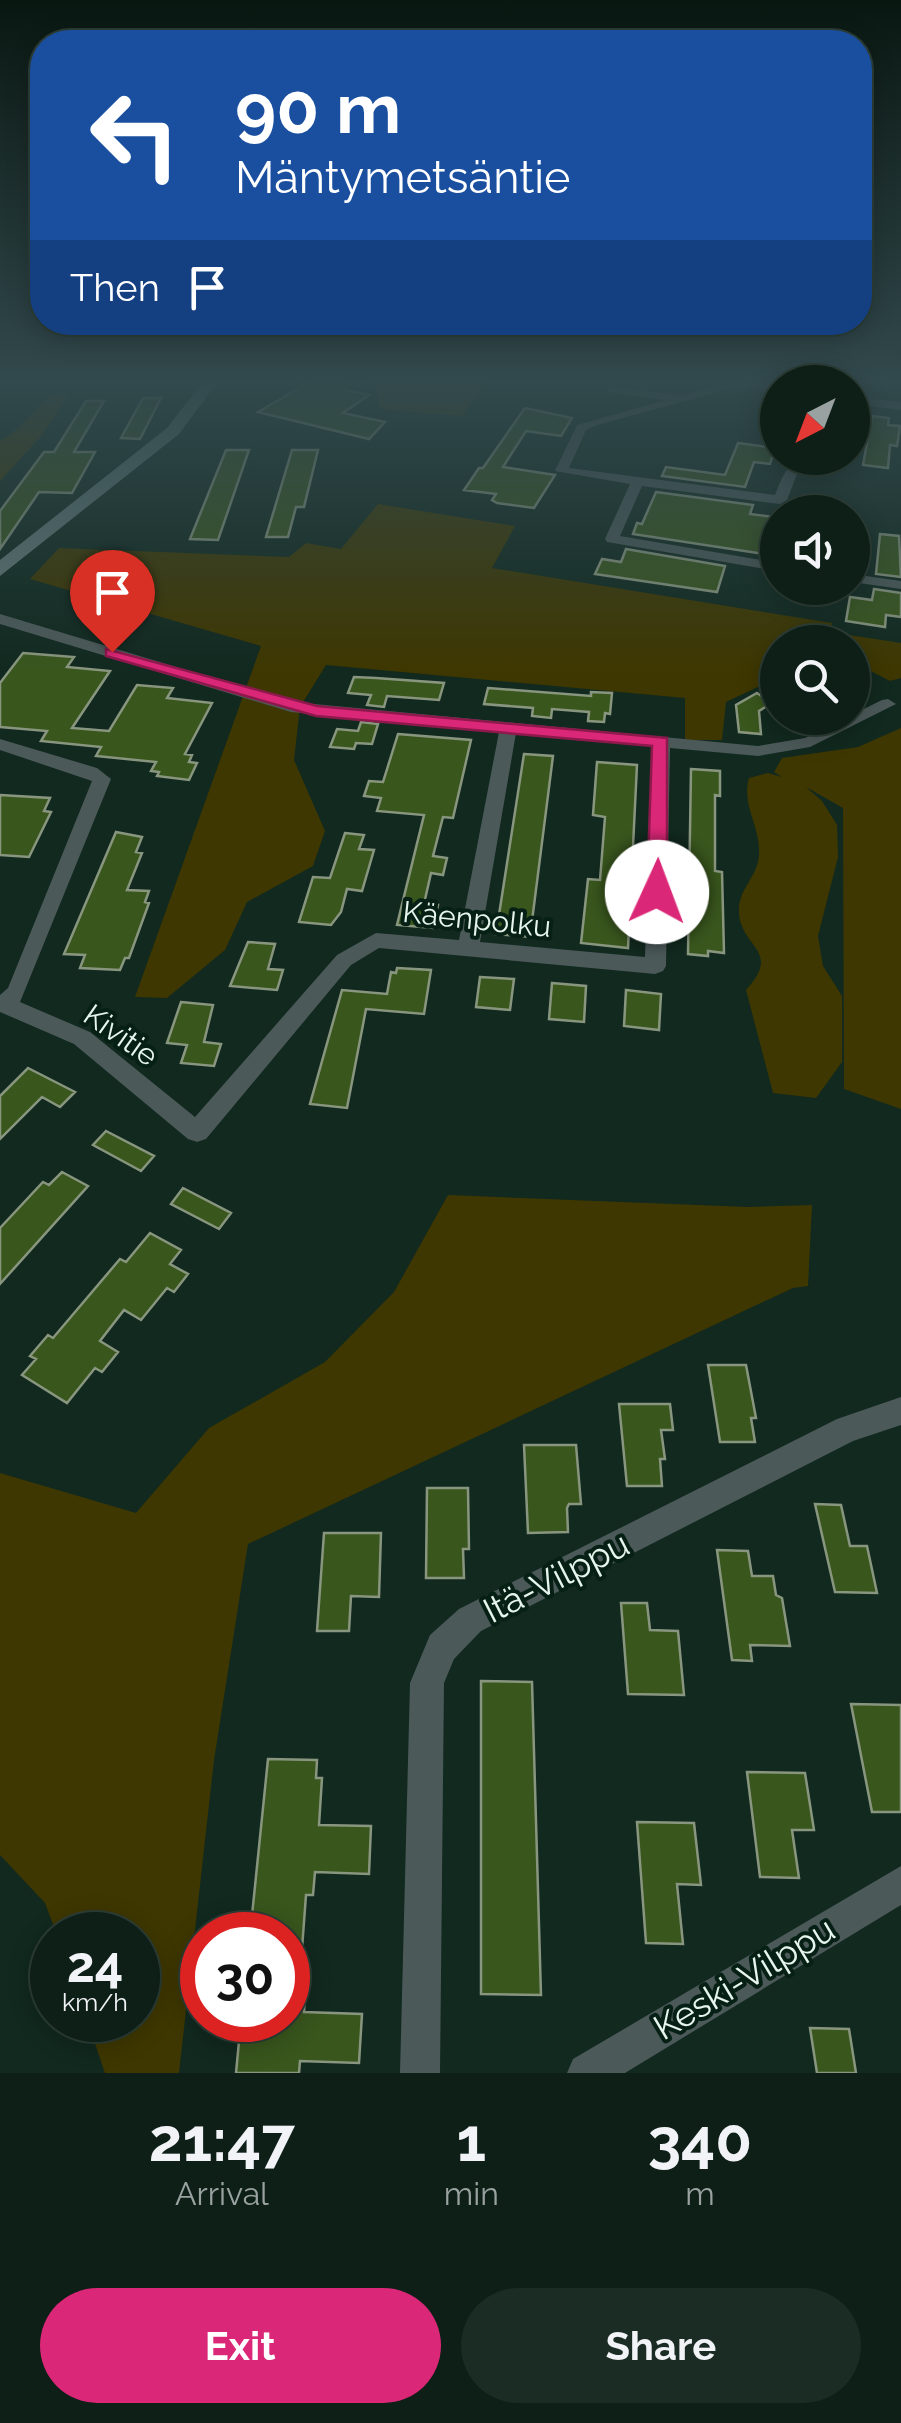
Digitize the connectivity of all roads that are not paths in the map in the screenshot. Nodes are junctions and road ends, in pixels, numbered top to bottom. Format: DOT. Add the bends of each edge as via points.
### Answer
graph roads {
  1 [pos="117,476"];
  2 [pos="597,476"];
  3 [pos="788,476"];
  4 [pos="638,481"];
  5 [pos="760,564"];
  6 [pos="0,570"];
  7 [pos="870,581"];
  8 [pos="901,585"];
  9 [pos="0,618"];
  10 [pos="888,704"];
  11 [pos="508,730"];
  12 [pos="661,742"];
  13 [pos="0,744"];
  14 [pos="468,948"];
  15 [pos="4,1004"];
  16 [pos="198,1132"];
  17 [pos="901,1410"];
  18 [pos="901,1884"];
  19 [pos="420,2073"];
  20 [pos="587,2073"];
  1 -- 6 [label="street"];
  2 -- 4 [label="street"];
  3 -- 4 [label="street" via="780,500"];
  4 -- 5 [label="street" via="612,539"];
  7 -- 8 [label="street"];
  9 -- 11 [label="street" via="291,707"];
  10 -- 12 [label="street" via="810,742 758,751"];
  11 -- 12 [label="street"];
  11 -- 14 [label="street"];
  12 -- 14 [label="street, Käenpolku" via="655,966"];
  13 -- 15 [label="street" via="102,779 17,991"];
  14 -- 16 [label="street, Käenpolku" via="376,940 356,949"];
  15 -- 16 [label="street, Kivitie" via="82,1038"];
  17 -- 19 [label="street, Itä-Vilppu" via="847,1429 470,1620 442,1647 427,1683"];
  18 -- 20 [label="street, Keski-Vilppu"];
}
